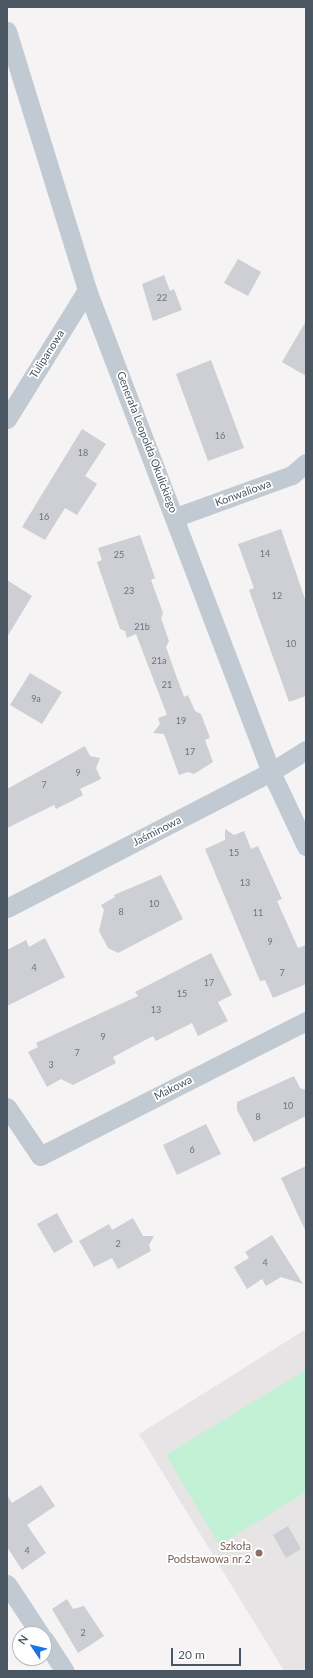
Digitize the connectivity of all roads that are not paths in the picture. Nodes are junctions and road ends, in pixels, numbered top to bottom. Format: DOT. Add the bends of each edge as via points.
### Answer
graph roads {
  1 [pos="7,31"];
  2 [pos="87,290"];
  3 [pos="7,420"];
  4 [pos="306,463"];
  5 [pos="176,518"];
  6 [pos="306,750"];
  7 [pos="271,772"];
  8 [pos="306,846"];
  9 [pos="7,908"];
  10 [pos="306,1021"];
  11 [pos="7,1107"];
  12 [pos="7,1584"];
  13 [pos="35,1626"];
  14 [pos="52,1651"];
  15 [pos="65,1671"];
  1 -- 2 [label="street, Generała Leopolda Okulickiego"];
  2 -- 3 [label="street, Tulipanowa"];
  2 -- 5 [label="street, Generała Leopolda Okulickiego"];
  4 -- 5 [label="street, Konwaliowa" via="292,475"];
  5 -- 7 [label="street, Generała Leopolda Okulickiego"];
  6 -- 7 [label="street, Jaśminowa"];
  7 -- 8 [label="street, Generała Leopolda Okulickiego"];
  7 -- 9 [label="street, Jaśminowa"];
  10 -- 11 [label="street, Makowa" via="40,1156"];
  12 -- 13 [label="street"];
  14 -- 15 [label="street"];
}
